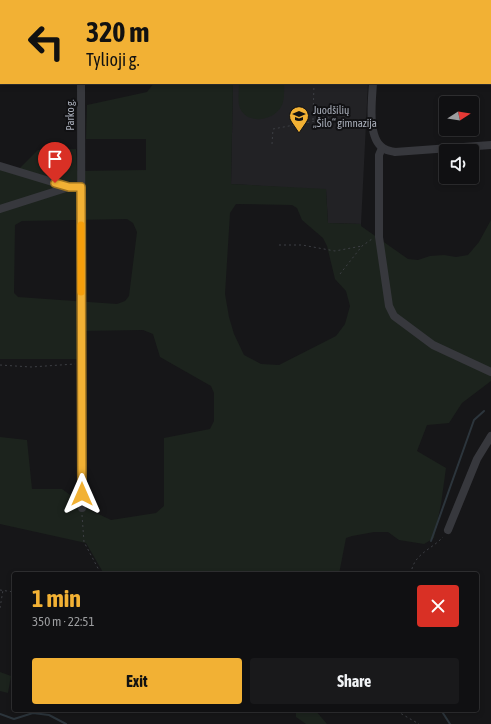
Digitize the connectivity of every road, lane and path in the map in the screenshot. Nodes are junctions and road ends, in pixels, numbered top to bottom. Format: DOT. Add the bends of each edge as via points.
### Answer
graph roads {
  1 [pos="81,84"];
  2 [pos="314,84"];
  3 [pos="373,84"];
  4 [pos="339,111"];
  5 [pos="313,121"];
  6 [pos="272,144"];
  7 [pos="491,145"];
  8 [pos="382,148"];
  9 [pos="0,166"];
  10 [pos="69,187"];
  11 [pos="81,187"];
  12 [pos="0,209"];
  13 [pos="379,237"];
  14 [pos="279,245"];
  15 [pos="362,246"];
  16 [pos="340,274"];
  17 [pos="82,364"];
  18 [pos="0,365"];
  19 [pos="491,372"];
  20 [pos="491,436"];
  21 [pos="82,508"];
  22 [pos="448,530"];
  23 [pos="100,572"];
  24 [pos="411,572"];
  25 [pos="0,590"];
  26 [pos="3,590"];
  27 [pos="12,592"];
  28 [pos="0,608"];
  29 [pos="399,712"];
  30 [pos="419,724"];
  1 -- 11 [label="street, Parko g."];
  2 -- 5 [label="path"];
  3 -- 8 [label="street" via="372,127"];
  4 -- 5 [label="path" via="326,119"];
  5 -- 6 [label="path" via="273,129"];
  7 -- 8 [label="street" via="400,152"];
  8 -- 13 [label="street" via="379,155"];
  9 -- 10 [label="street"];
  10 -- 11 [label="street"];
  10 -- 12 [label="street"];
  11 -- 17 [label="street, Parko g."];
  13 -- 15 [label="path"];
  13 -- 19 [label="street" via="389,306 394,316 433,345"];
  14 -- 15 [label="path" via="302,245 335,251"];
  15 -- 16 [label="path"];
  17 -- 18 [label="path" via="31,367"];
  17 -- 21 [label="street, Parko g."];
  20 -- 22 [label="street" via="474,466"];
  21 -- 23 [label="path" via="84,542"];
  22 -- 24 [label="path" via="416,560"];
  25 -- 26 [label="path"];
  26 -- 27 [label="path"];
  26 -- 28 [label="path"];
  29 -- 30 [label="path"];
}
